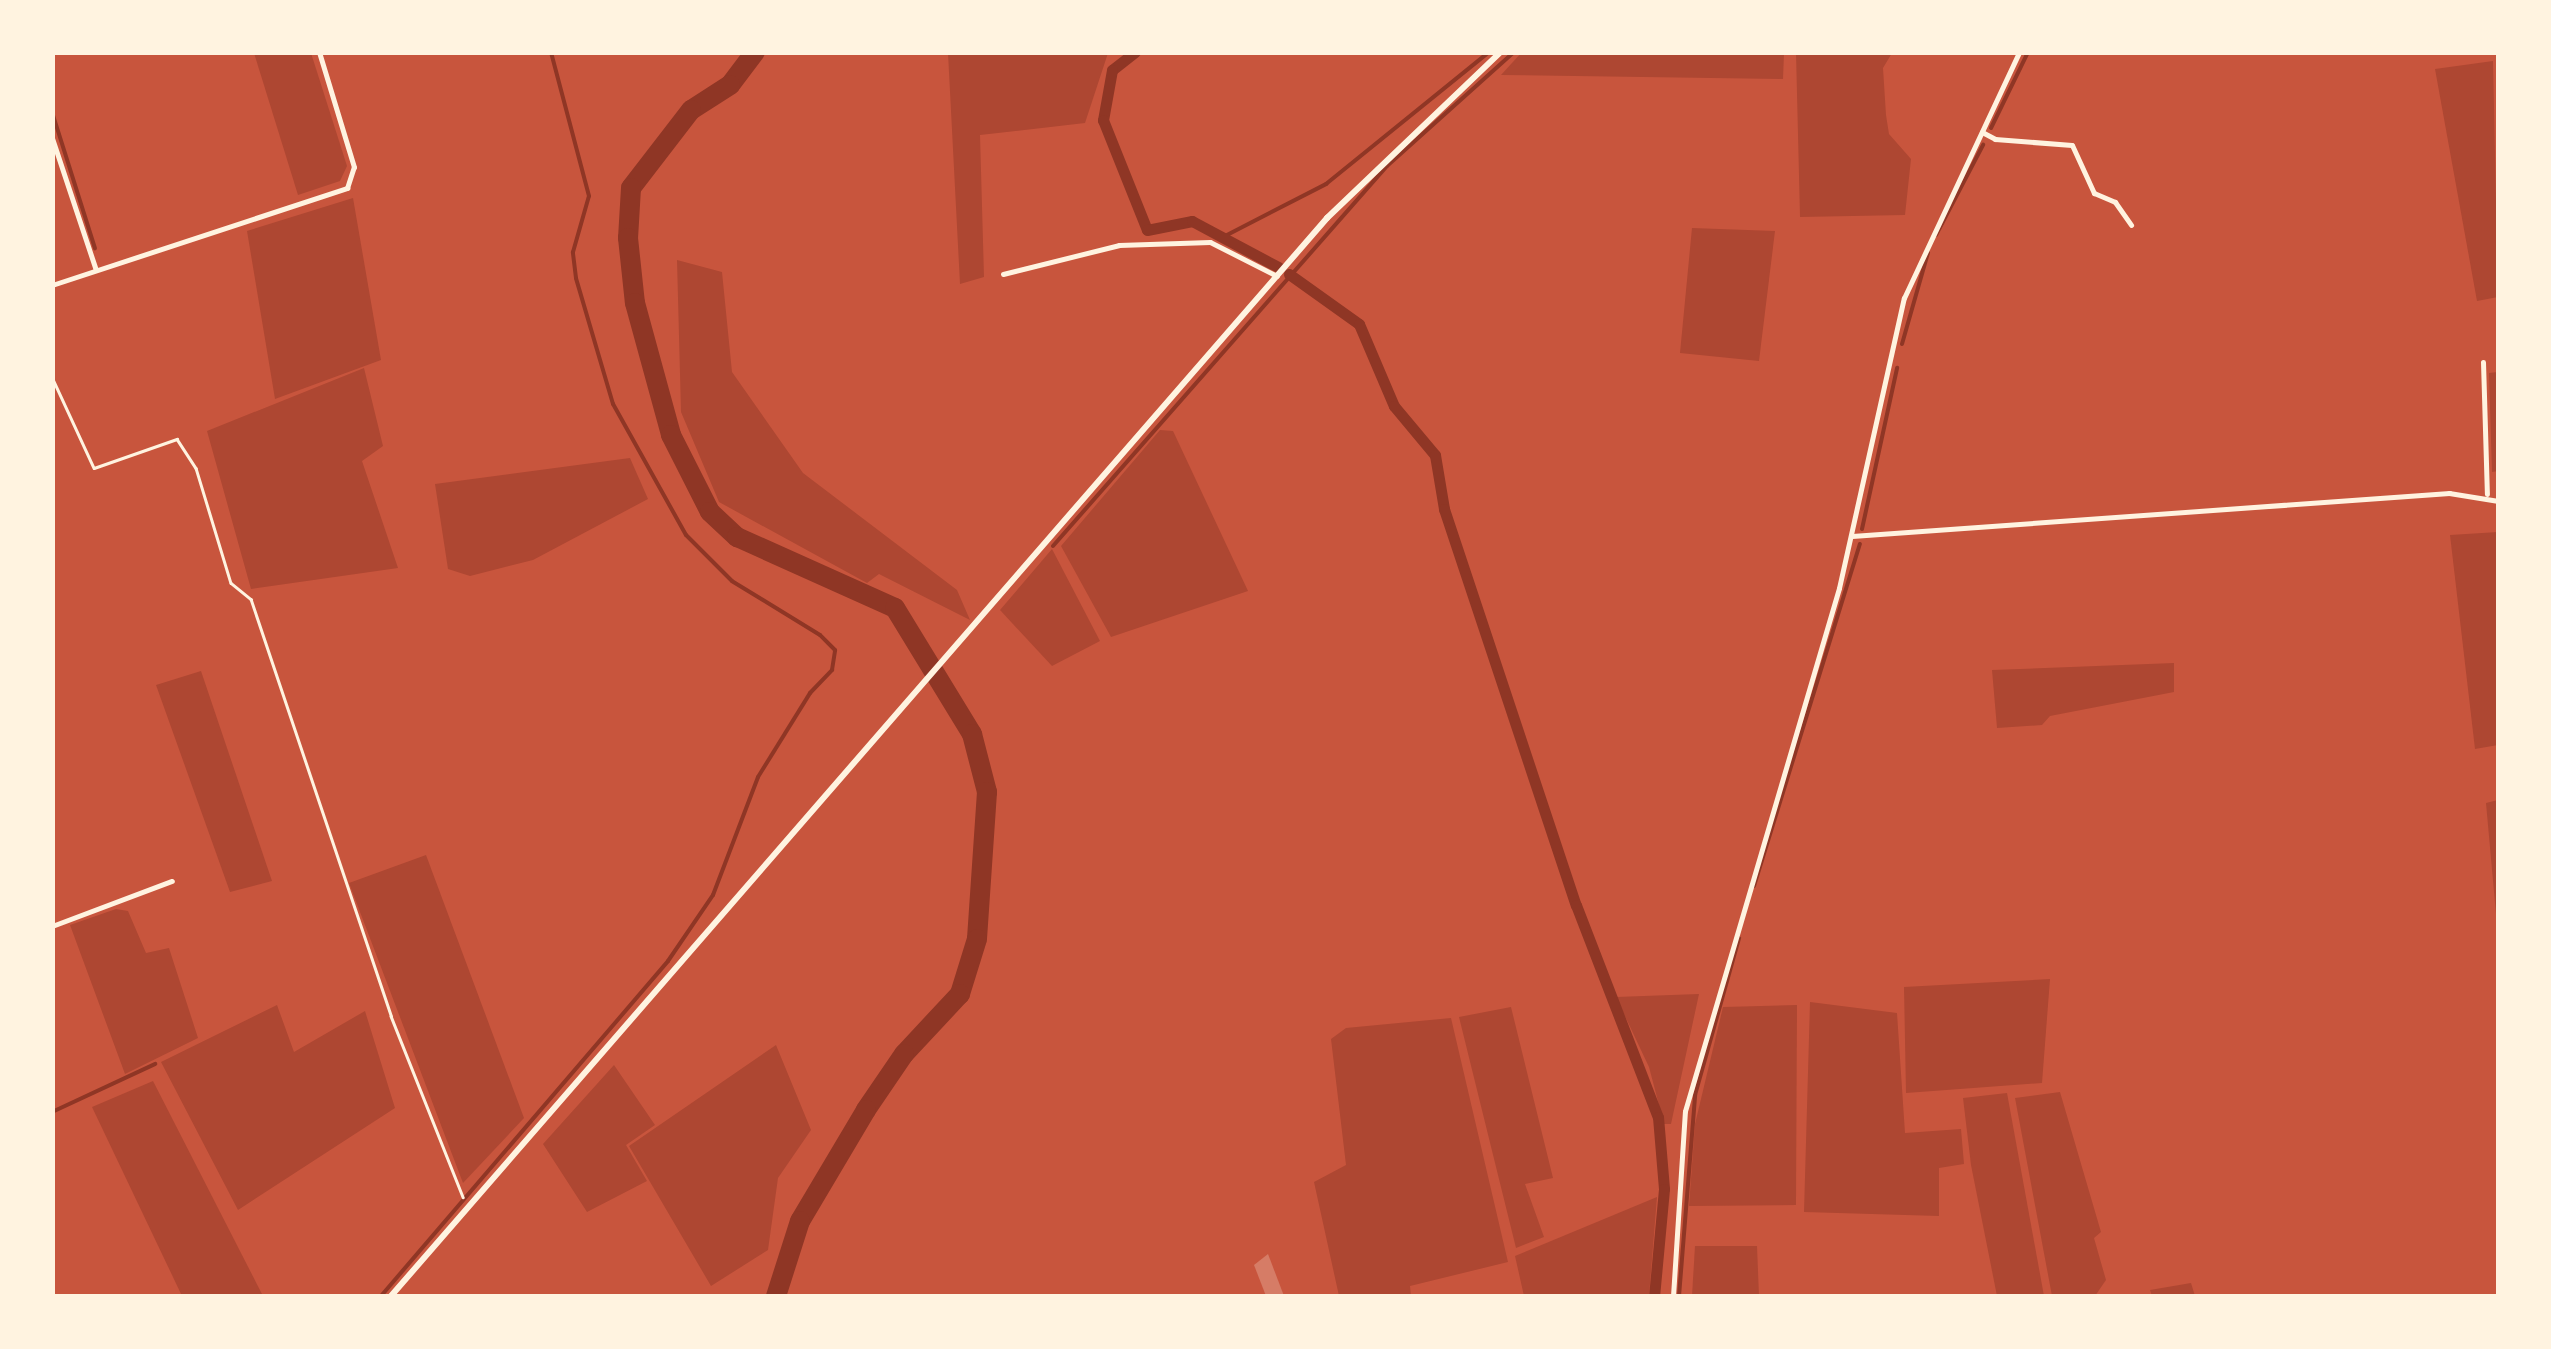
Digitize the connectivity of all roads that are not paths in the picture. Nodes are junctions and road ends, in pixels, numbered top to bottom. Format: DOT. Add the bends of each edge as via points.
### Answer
graph roads {
  1 [pos="318,52"];
  2 [pos="1500,52"];
  3 [pos="2019,52"];
  4 [pos="1981,131"];
  5 [pos="52,138"];
  6 [pos="2131,226"];
  7 [pos="96,270"];
  8 [pos="1003,274"];
  9 [pos="1279,274"];
  10 [pos="52,285"];
  11 [pos="2483,362"];
  12 [pos="2486,494"];
  13 [pos="2498,501"];
  14 [pos="1852,536"];
  15 [pos="172,881"];
  16 [pos="52,926"];
  17 [pos="392,1296"];
  18 [pos="1674,1296"];
  1 -- 7 [label="street" via="354,166 347,188"];
  2 -- 9 [label="street" via="1381,161"];
  3 -- 4 [label="street"];
  4 -- 6 [label="street" via="1994,139 2072,144 2094,193 2115,202"];
  4 -- 14 [label="street" via="1904,298"];
  5 -- 7 [label="street"];
  7 -- 10 [label="street"];
  8 -- 9 [label="street" via="1119,244 1210,242"];
  9 -- 17 [label="street"];
  11 -- 12 [label="street"];
  12 -- 13 [label="street"];
  12 -- 14 [label="street"];
  14 -- 18 [label="street" via="1692,1081"];
  15 -- 16 [label="street"];
}
